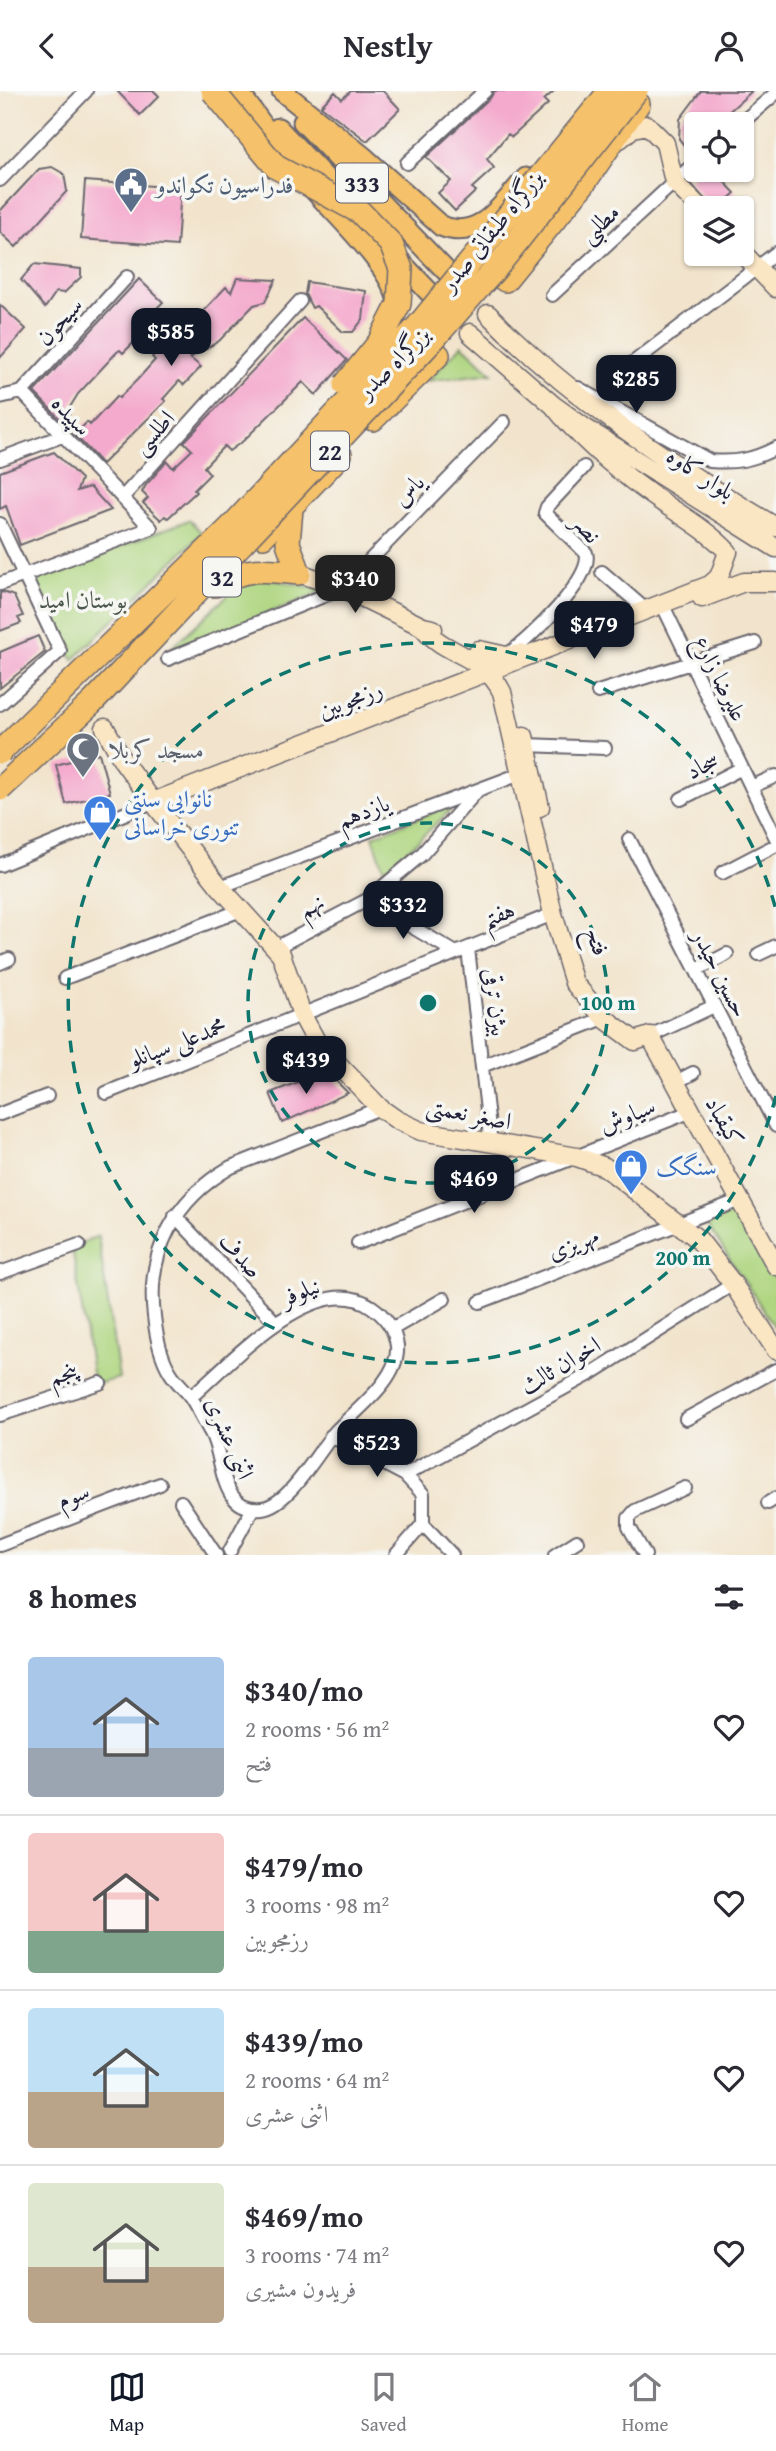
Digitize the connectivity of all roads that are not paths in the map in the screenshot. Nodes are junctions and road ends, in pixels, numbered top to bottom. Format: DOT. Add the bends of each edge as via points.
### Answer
graph roads {
  1 [pos="86,91"];
  2 [pos="213,91"];
  3 [pos="238,91"];
  4 [pos="244,91"];
  5 [pos="274,91"];
  6 [pos="282,91"];
  7 [pos="485,91"];
  8 [pos="636,91"];
  9 [pos="646,91"];
  10 [pos="604,93"];
  11 [pos="776,93"];
  12 [pos="754,112"];
  13 [pos="407,163"];
  14 [pos="684,173"];
  15 [pos="0,180"];
  16 [pos="674,182"];
  17 [pos="584,183"];
  18 [pos="688,196"];
  19 [pos="776,253"];
  20 [pos="754,265"];
  21 [pos="757,268"];
  22 [pos="450,275"];
  23 [pos="127,277"];
  24 [pos="776,288"];
  25 [pos="432,295"];
  26 [pos="552,295"];
  27 [pos="300,300"];
  28 [pos="488,314"];
  29 [pos="470,333"];
  30 [pos="551,375"];
  31 [pos="608,382"];
  32 [pos="361,386"];
  33 [pos="22,392"];
  34 [pos="0,397"];
  35 [pos="553,405"];
  36 [pos="504,422"];
  37 [pos="62,436"];
  38 [pos="773,449"];
  39 [pos="0,459"];
  40 [pos="584,467"];
  41 [pos="122,498"];
  42 [pos="290,509"];
  43 [pos="0,524"];
  44 [pos="232,526"];
  45 [pos="776,527"];
  46 [pos="776,548"];
  47 [pos="602,572"];
  48 [pos="299,573"];
  49 [pos="23,576"];
  50 [pos="776,582"];
  51 [pos="0,584"];
  52 [pos="215,585"];
  53 [pos="342,588"];
  54 [pos="658,609"];
  55 [pos="545,620"];
  56 [pos="423,627"];
  57 [pos="755,643"];
  58 [pos="548,650"];
  59 [pos="168,659"];
  60 [pos="691,663"];
  61 [pos="501,669"];
  62 [pos="598,692"];
  63 [pos="0,704"];
  64 [pos="105,728"];
  65 [pos="526,745"];
  66 [pos="605,748"];
  67 [pos="0,750"];
  68 [pos="742,768"];
  69 [pos="526,772"];
  70 [pos="776,776"];
  71 [pos="751,787"];
  72 [pos="0,791"];
  73 [pos="477,791"];
  74 [pos="681,799"];
  75 [pos="153,802"];
  76 [pos="776,838"];
  77 [pos="629,839"];
  78 [pos="776,845"];
  79 [pos="0,865"];
  80 [pos="722,873"];
  81 [pos="220,887"];
  82 [pos="367,900"];
  83 [pos="241,910"];
  84 [pos="558,912"];
  85 [pos="776,946"];
  86 [pos="275,948"];
  87 [pos="462,951"];
  88 [pos="727,954"];
  89 [pos="760,954"];
  90 [pos="696,970"];
  91 [pos="65,978"];
  92 [pos="714,1006"];
  93 [pos="302,1015"];
  94 [pos="608,1016"];
  95 [pos="650,1037"];
  96 [pos="482,1066"];
  97 [pos="693,1073"];
  98 [pos="676,1083"];
  99 [pos="106,1093"];
  100 [pos="47,1096"];
  101 [pos="380,1108"];
  102 [pos="692,1111"];
  103 [pos="0,1114"];
  104 [pos="776,1126"];
  105 [pos="491,1144"];
  106 [pos="578,1157"];
  107 [pos="740,1200"];
  108 [pos="176,1216"];
  109 [pos="681,1223"];
  110 [pos="358,1243"];
  111 [pos="79,1245"];
  112 [pos="776,1266"];
  113 [pos="0,1273"];
  114 [pos="733,1285"];
  115 [pos="444,1299"];
  116 [pos="481,1302"];
  117 [pos="276,1323"];
  118 [pos="392,1329"];
  119 [pos="776,1350"];
  120 [pos="776,1370"];
  121 [pos="100,1383"];
  122 [pos="191,1397"];
  123 [pos="0,1415"];
  124 [pos="686,1419"];
  125 [pos="331,1436"];
  126 [pos="405,1475"];
  127 [pos="160,1484"];
  128 [pos="685,1488"];
  129 [pos="181,1502"];
  130 [pos="253,1508"];
  131 [pos="423,1524"];
  132 [pos="578,1541"];
  133 [pos="0,1545"];
  134 [pos="230,1551"];
  135 [pos="216,1555"];
  136 [pos="396,1555"];
  137 [pos="452,1555"];
  138 [pos="555,1555"];
  139 [pos="645,1555"];
  1 -- 15 [label="street"];
  2 -- 44 [label="highway, bridge" via="276,167 360,212 373,225 391,244 402,284 395,317 379,343"];
  3 -- 32 [label="main road" via="299,173 380,266 397,295 395,323"];
  4 -- 25 [label="main road, 333"];
  5 -- 22 [label="main road, 333"];
  6 -- 10 [label="main road" via="441,226 454,232 472,231 486,222"];
  7 -- 13 [label="street"];
  8 -- 72 [label="highway, بزرگراه طبقاتی صدر / 22, bridge" via="496,268 430,342 100,695"];
  9 -- 17 [label="highway, بزرگراه صدر / 32"];
  10 -- 32 [label="highway, بزرگراه صدر / 32, bridge"];
  10 -- 44 [label="highway, بزرگراه طبقاتی صدر / 22, bridge" via="418,326"];
  11 -- 12 [label="street"];
  14 -- 16 [label="street, مطلبی"];
  16 -- 17 [label="street" via="665,143 648,125 640,124 626,132"];
  16 -- 18 [label="street"];
  16 -- 26 [label="street, مطلبی"];
  17 -- 42 [label="highway, بزرگراه صدر / 32" via="438,355"];
  19 -- 21 [label="street"];
  20 -- 21 [label="street"];
  21 -- 24 [label="street"];
  21 -- 31 [label="street"];
  23 -- 33 [label="street, سیحون"];
  27 -- 41 [label="street, اطلسی"];
  28 -- 30 [label="street, بلوار کاوه"];
  29 -- 35 [label="street, بلوار کاوه"];
  30 -- 38 [label="street" via="710,461 734,463"];
  30 -- 45 [label="street, بلوار کاوه" via="699,482"];
  32 -- 67 [label="highway, بزرگراه صدر / 32" via="230,525"];
  33 -- 34 [label="street"];
  33 -- 37 [label="street, سپیده"];
  35 -- 46 [label="street, بلوار کاوه"];
  35 -- 54 [label="street, رزمجوبین" via="579,438 716,539 727,552 719,577 710,585"];
  36 -- 53 [label="street, یاس"];
  37 -- 39 [label="street"];
  37 -- 41 [label="street, سپیده"];
  40 -- 55 [label="street, نصر" via="545,513 586,553 588,563 577,585"];
  41 -- 49 [label="street, سپیده" via="151,528"];
  42 -- 48 [label="highway" via="288,544"];
  42 -- 52 [label="highway, بزرگراه صدر / 32"];
  43 -- 49 [label="street"];
  44 -- 67 [label="highway, بزرگراه طبقاتی صدر / 22, bridge"];
  47 -- 54 [label="street"];
  48 -- 52 [label="highway" via="250,569"];
  48 -- 53 [label="street"];
  49 -- 51 [label="street"];
  49 -- 63 [label="street" via="60,651"];
  50 -- 54 [label="street, رزمجوبین" via="744,582"];
  52 -- 72 [label="highway, بزرگراه صدر / 32"];
  53 -- 56 [label="street"];
  53 -- 59 [label="street"];
  54 -- 58 [label="street, رزمجوبین"];
  54 -- 60 [label="street, علیرضا زارع"];
  54 -- 61 [label="street, رزمجوبین"];
  55 -- 58 [label="street"];
  55 -- 61 [label="street, نصر"];
  56 -- 61 [label="street" via="479,650"];
  56 -- 61 [label="street" via="432,639"];
  57 -- 60 [label="street"];
  58 -- 61 [label="street, رزمجوبین"];
  60 -- 62 [label="street"];
  60 -- 68 [label="street, علیرضا زارع"];
  61 -- 65 [label="street, فتح"];
  61 -- 69 [label="street, فتح" via="502,692"];
  61 -- 75 [label="street, رزمجوبین"];
  64 -- 75 [label="street, اصغر نعمتی"];
  65 -- 66 [label="street"];
  65 -- 69 [label="street, فتح"];
  68 -- 71 [label="street, علیرضا زارع"];
  68 -- 74 [label="street, سجاد"];
  69 -- 73 [label="street, یازدهم"];
  69 -- 84 [label="street, فتح"];
  70 -- 71 [label="street"];
  71 -- 76 [label="street, علیرضا زارع"];
  73 -- 81 [label="street, یازدهم"];
  73 -- 82 [label="street, نهم" via="421,855"];
  75 -- 79 [label="street"];
  75 -- 81 [label="street, اصغر نعمتی"];
  77 -- 90 [label="street, حسین حیدر"];
  78 -- 80 [label="street"];
  81 -- 83 [label="street, اصغر نعمتی"];
  82 -- 86 [label="street, نهم"];
  82 -- 87 [label="street, بیژن ترقی"];
  83 -- 86 [label="street, اصغر نعمتی"];
  83 -- 91 [label="street"];
  84 -- 87 [label="street, هفتم"];
  84 -- 94 [label="street, فتح" via="585,977"];
  85 -- 89 [label="street"];
  86 -- 93 [label="street, اصغر نعمتی" via="284,960"];
  87 -- 93 [label="street, هفتم"];
  87 -- 96 [label="street, بیژن ترقی"];
  88 -- 90 [label="street"];
  90 -- 92 [label="street, حسین حیدر"];
  92 -- 95 [label="street"];
  92 -- 104 [label="street, حسین حیدر"];
  93 -- 99 [label="street, محمدعلی سپانلو"];
  93 -- 101 [label="street, اصغر نعمتی" via="316,1041"];
  94 -- 95 [label="street, فتح"];
  94 -- 96 [label="street"];
  95 -- 98 [label="street, کیقباد"];
  96 -- 105 [label="street, بیژن ترقی"];
  97 -- 98 [label="street"];
  98 -- 102 [label="street, کیقباد"];
  100 -- 103 [label="street"];
  101 -- 105 [label="street, اصغر نعمتی" via="422,1131"];
  101 -- 108 [label="street, اثنی عشری" via="231,1167 210,1179"];
  102 -- 106 [label="street, سیاوش"];
  102 -- 107 [label="street, کیقباد"];
  105 -- 106 [label="street, اصغر نعمتی"];
  106 -- 109 [label="street, اصغر نعمتی" via="605,1167"];
  106 -- 110 [label="street, سیاوش"];
  107 -- 109 [label="street, مهریزی"];
  107 -- 112 [label="street, کیقباد"];
  108 -- 117 [label="street, صدف"];
  108 -- 122 [label="street, اثنی عشری" via="158,1250 152,1302 165,1361"];
  109 -- 114 [label="street, اصغر نعمتی"];
  109 -- 116 [label="street, مهریزی"];
  111 -- 113 [label="street"];
  114 -- 119 [label="street, اصغر نعمتی"];
  114 -- 126 [label="street, اخوان ثالث" via="592,1373"];
  115 -- 118 [label="street"];
  117 -- 118 [label="street, نیلوفر" via="310,1305 350,1298 383,1315"];
  117 -- 122 [label="street, نیلوفر"];
  118 -- 125 [label="street" via="395,1363"];
  120 -- 124 [label="street"];
  121 -- 123 [label="street, پنجم"];
  122 -- 130 [label="street, اثنی عشری" via="214,1439 226,1487 241,1504"];
  125 -- 126 [label="street"];
  125 -- 130 [label="street, اثنی عشری" via="287,1494 272,1506"];
  126 -- 131 [label="street" via="423,1493"];
  127 -- 133 [label="street, سوم"];
  128 -- 139 [label="street" via="629,1518 629,1527"];
  129 -- 135 [label="street"];
  130 -- 134 [label="street"];
  131 -- 136 [label="street"];
  131 -- 137 [label="street"];
  132 -- 138 [label="street"];
}
